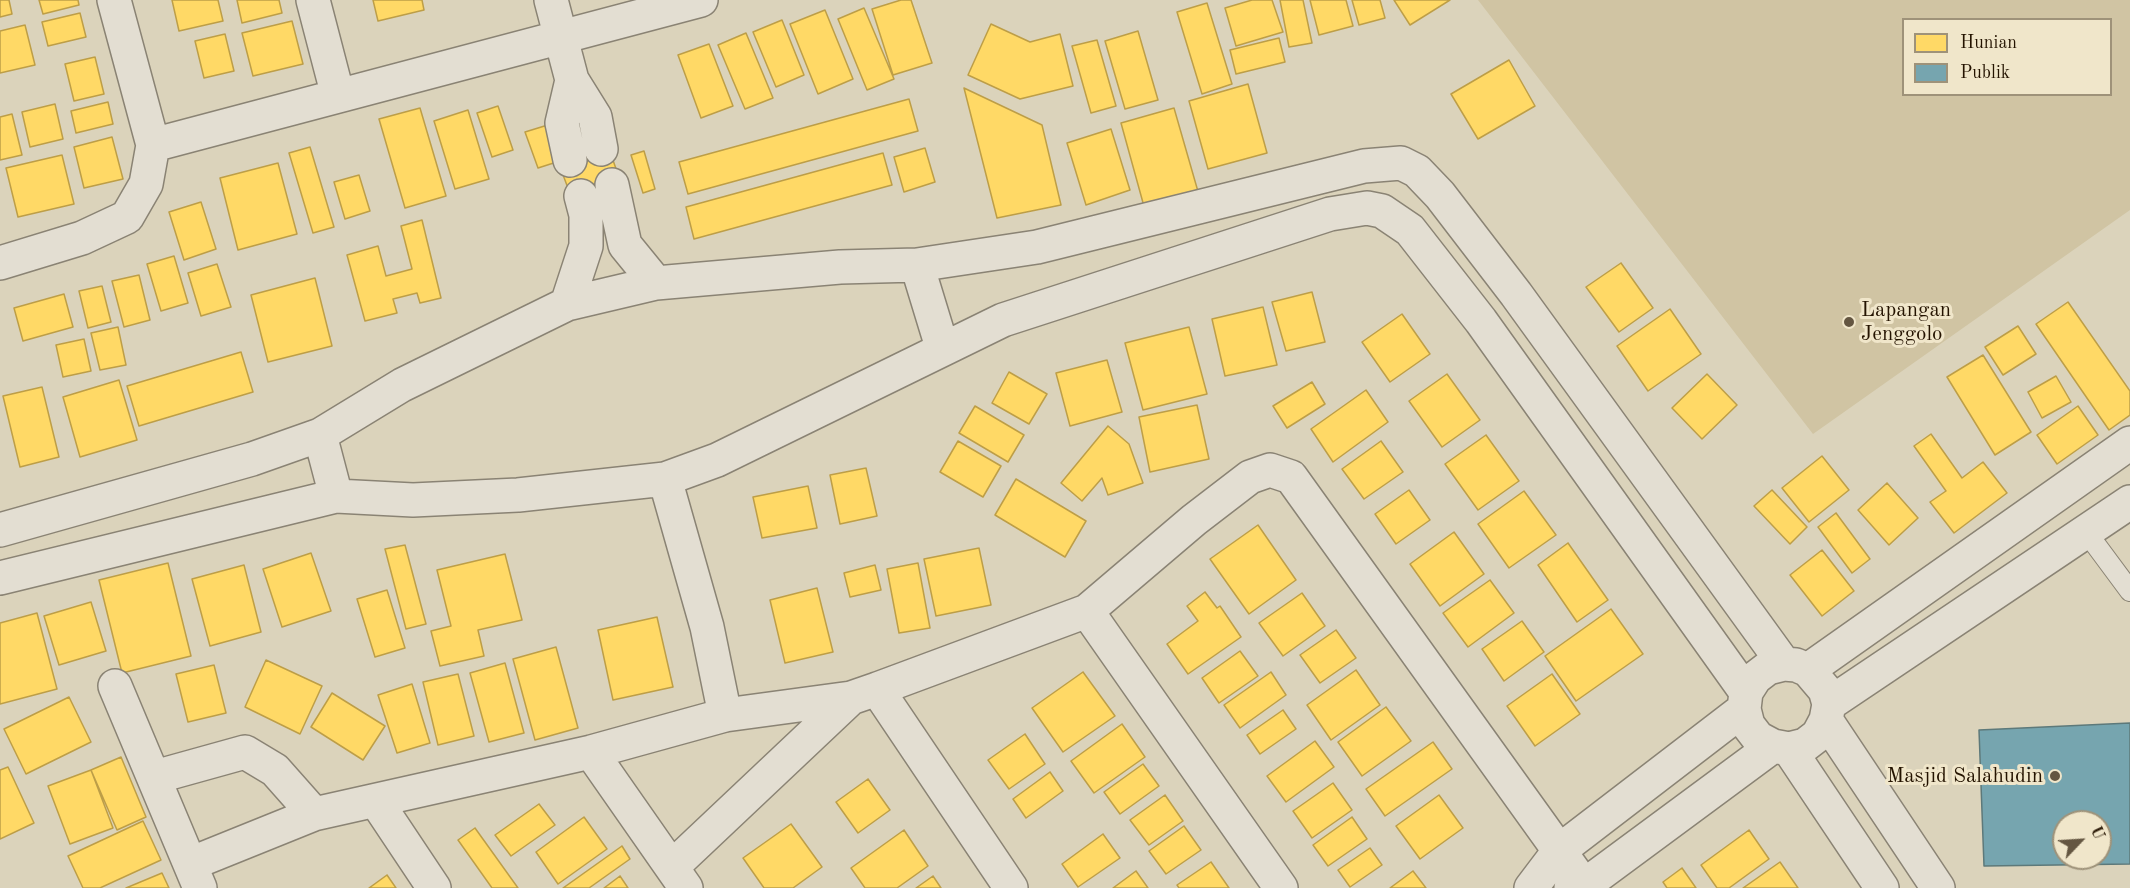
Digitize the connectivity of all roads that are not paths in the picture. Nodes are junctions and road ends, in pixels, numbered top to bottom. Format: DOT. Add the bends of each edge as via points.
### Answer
graph roads {
  1 [pos="114,0"];
  2 [pos="313,0"];
  3 [pos="551,0"];
  4 [pos="701,0"];
  5 [pos="560,38"];
  6 [pos="572,80"];
  7 [pos="338,96"];
  8 [pos="153,145"];
  9 [pos="601,149"];
  10 [pos="570,160"];
  11 [pos="612,185"];
  12 [pos="581,196"];
  13 [pos="0,263"];
  14 [pos="918,265"];
  15 [pos="656,283"];
  16 [pos="1516,294"];
  17 [pos="567,304"];
  18 [pos="1481,321"];
  19 [pos="942,347"];
  20 [pos="320,435"];
  21 [pos="2130,443"];
  22 [pos="665,479"];
  23 [pos="336,496"];
  24 [pos="2130,502"];
  25 [pos="2023,519"];
  26 [pos="4,528"];
  27 [pos="2087,533"];
  28 [pos="2047,559"];
  29 [pos="10,575"];
  30 [pos="2130,591"];
  31 [pos="1086,611"];
  32 [pos="1796,667"];
  33 [pos="115,686"];
  34 [pos="864,694"];
  35 [pos="1745,701"];
  36 [pos="1827,712"];
  37 [pos="725,715"];
  38 [pos="1781,747"];
  39 [pos="591,752"];
  40 [pos="155,777"];
  41 [pos="376,801"];
  42 [pos="314,814"];
  43 [pos="1558,851"];
  44 [pos="195,876"];
  45 [pos="679,878"];
  46 [pos="1581,887"];
  47 [pos="434,888"];
  48 [pos="1011,888"];
  49 [pos="1281,888"];
  50 [pos="1532,888"];
  51 [pos="1882,888"];
  52 [pos="1938,888"];
  1 -- 8 [label="street"];
  2 -- 7 [label="street"];
  3 -- 5 [label="street"];
  4 -- 5 [label="street"];
  5 -- 6 [label="street"];
  5 -- 7 [label="street"];
  6 -- 9 [label="street" via="595,117"];
  6 -- 10 [label="street" via="562,123"];
  7 -- 8 [label="street"];
  8 -- 13 [label="street" via="146,183 127,217 82,238"];
  11 -- 15 [label="street" via="625,245"];
  12 -- 17 [label="street" via="586,215 586,246"];
  14 -- 15 [label="street" via="840,267"];
  14 -- 16 [label="street" via="1037,248 1364,166 1401,163 1417,171 1440,195"];
  14 -- 19 [label="street"];
  15 -- 17 [label="street"];
  16 -- 18 [label="street"];
  16 -- 32 [label="street"];
  17 -- 20 [label="street" via="402,385"];
  18 -- 19 [label="street" via="1410,230 1382,211 1367,208 1330,214 1003,320"];
  18 -- 35 [label="street"];
  19 -- 22 [label="street" via="717,460"];
  20 -- 23 [label="street"];
  20 -- 26 [label="street" via="252,459"];
  21 -- 25 [label="street"];
  22 -- 23 [label="street" via="506,496 413,500"];
  22 -- 37 [label="street" via="707,627"];
  23 -- 29 [label="street"];
  24 -- 27 [label="street"];
  25 -- 28 [label="street"];
  25 -- 32 [label="street"];
  26 -- 29 [label="street"];
  27 -- 28 [label="street"];
  27 -- 30 [label="lane"];
  28 -- 36 [label="street"];
  31 -- 34 [label="street"];
  31 -- 43 [label="street" via="1250,477 1270,470 1291,477"];
  31 -- 49 [label="street"];
  32 -- 35 [label="street" via="1768,668 1755,678"];
  32 -- 36 [label="street" via="1818,678"];
  33 -- 40 [label="street"];
  34 -- 37 [label="street"];
  34 -- 45 [label="street"];
  34 -- 48 [label="street"];
  35 -- 38 [label="street" via="1748,725 1758,738"];
  35 -- 43 [label="street"];
  36 -- 38 [label="street" via="1818,735 1805,745"];
  36 -- 52 [label="street"];
  37 -- 39 [label="street"];
  38 -- 46 [label="street"];
  38 -- 51 [label="street"];
  39 -- 41 [label="street"];
  39 -- 45 [label="street"];
  40 -- 42 [label="street" via="245,752 274,770"];
  40 -- 44 [label="street"];
  41 -- 42 [label="street"];
  41 -- 47 [label="street"];
  42 -- 44 [label="street"];
  43 -- 46 [label="street"];
  43 -- 50 [label="street"];
}
